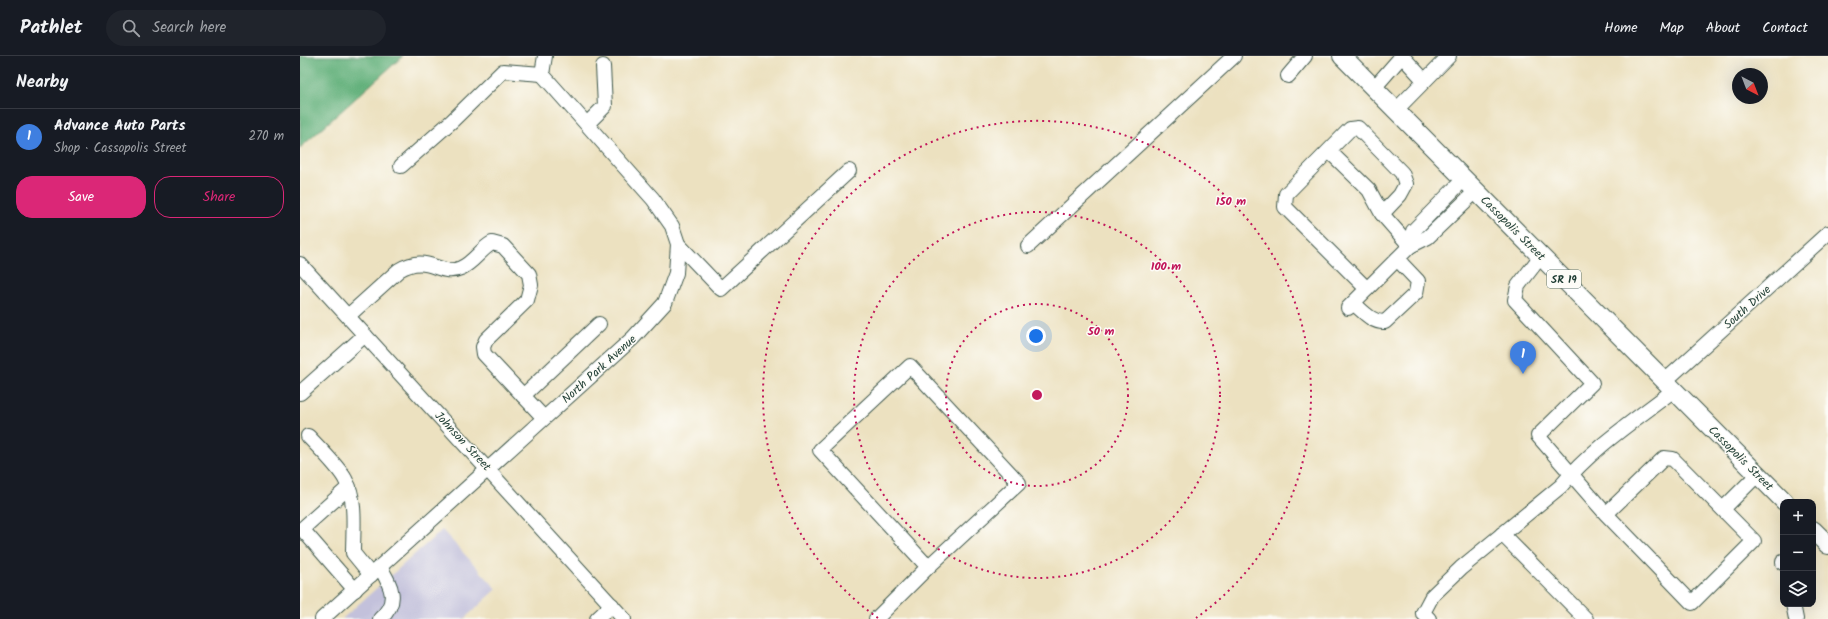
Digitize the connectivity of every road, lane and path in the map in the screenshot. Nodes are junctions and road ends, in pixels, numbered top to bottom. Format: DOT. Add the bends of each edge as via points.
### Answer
graph roads {
  1 [pos="545,56"];
  2 [pos="1234,56"];
  3 [pos="1305,56"];
  4 [pos="1342,56"];
  5 [pos="1401,56"];
  6 [pos="1449,56"];
  7 [pos="603,66"];
  8 [pos="542,74"];
  9 [pos="1288,76"];
  10 [pos="1424,80"];
  11 [pos="1374,88"];
  12 [pos="1396,110"];
  13 [pos="587,124"];
  14 [pos="1329,151"];
  15 [pos="401,166"];
  16 [pos="849,171"];
  17 [pos="1470,185"];
  18 [pos="1382,214"];
  19 [pos="1828,233"];
  20 [pos="678,244"];
  21 [pos="1028,246"];
  22 [pos="1410,246"];
  23 [pos="1541,256"];
  24 [pos="1397,259"];
  25 [pos="300,264"];
  26 [pos="1367,289"];
  27 [pos="348,316"];
  28 [pos="599,324"];
  29 [pos="365,335"];
  30 [pos="1669,386"];
  31 [pos="300,393"];
  32 [pos="523,396"];
  33 [pos="544,418"];
  34 [pos="308,436"];
  35 [pos="488,469"];
  36 [pos="1758,474"];
  37 [pos="1570,475"];
  38 [pos="349,487"];
  39 [pos="1782,499"];
  40 [pos="1723,509"];
  41 [pos="1606,514"];
  42 [pos="1816,533"];
  43 [pos="1502,534"];
  44 [pos="1828,545"];
  45 [pos="928,567"];
  46 [pos="376,571"];
  47 [pos="355,590"];
  48 [pos="612,605"];
  49 [pos="1794,607"];
  50 [pos="322,619"];
  51 [pos="380,619"];
  52 [pos="597,619"];
  53 [pos="624,619"];
  54 [pos="876,619"];
  55 [pos="1429,619"];
  56 [pos="1586,619"];
  57 [pos="1796,619"];
  1 -- 8 [label="street"];
  2 -- 21 [label="street"];
  3 -- 9 [label="street"];
  4 -- 11 [label="main road, Cassopolis Street / SR 19"];
  5 -- 10 [label="street"];
  5 -- 11 [label="street"];
  6 -- 10 [label="street"];
  7 -- 13 [label="street" via="605,106"];
  8 -- 13 [label="street, North Park Avenue"];
  8 -- 15 [label="street" via="503,71"];
  10 -- 12 [label="street"];
  11 -- 12 [label="main road, Cassopolis Street / SR 19"];
  12 -- 17 [label="main road, Cassopolis Street / SR 19"];
  13 -- 20 [label="street, North Park Avenue" via="653,199 672,226"];
  14 -- 18 [label="street" via="1370,190"];
  14 -- 18 [label="street" via="1350,129 1358,128 1402,173 1406,184 1400,195"];
  14 -- 26 [label="street" via="1286,194 1285,207"];
  16 -- 20 [label="street" via="721,289"];
  17 -- 22 [label="street" via="1428,237"];
  17 -- 23 [label="main road, Cassopolis Street / SR 19"];
  18 -- 22 [label="street"];
  19 -- 30 [label="street, South Drive"];
  20 -- 33 [label="street, North Park Avenue" via="676,273 665,304 633,338"];
  22 -- 24 [label="street"];
  23 -- 30 [label="main road, Cassopolis Street / SR 19"];
  23 -- 37 [label="street" via="1518,286 1515,300 1592,383 1538,436"];
  24 -- 26 [label="street"];
  24 -- 26 [label="street" via="1418,281 1416,293 1385,322 1378,323 1351,305"];
  25 -- 27 [label="street, Johnson Street"];
  27 -- 29 [label="street, Johnson Street"];
  27 -- 32 [label="street" via="409,264 422,262 447,270 460,269 487,246 492,243 500,244 529,274 531,285 527,300 486,340 484,354"];
  28 -- 32 [label="street"];
  29 -- 31 [label="street"];
  29 -- 35 [label="street, Johnson Street"];
  30 -- 36 [label="main road, Cassopolis Street / SR 19"];
  30 -- 37 [label="street, South Drive"];
  32 -- 33 [label="street"];
  33 -- 35 [label="street, North Park Avenue"];
  34 -- 38 [label="street" via="345,478"];
  35 -- 46 [label="street, North Park Avenue"];
  35 -- 48 [label="street, Johnson Street"];
  36 -- 39 [label="main road, Cassopolis Street / SR 19"];
  36 -- 40 [label="street"];
  37 -- 41 [label="street"];
  37 -- 43 [label="street, South Drive" via="1561,486"];
  38 -- 46 [label="street" via="353,508 353,553"];
  38 -- 47 [label="street" via="302,529"];
  40 -- 41 [label="street" via="1673,459 1664,458"];
  40 -- 41 [label="street" via="1754,541 1692,603"];
  42 -- 44 [label="main road"];
  43 -- 55 [label="street, South Drive" via="1432,596 1423,613"];
  43 -- 56 [label="street"];
  45 -- 45 [label="street" via="1019,483 910,366 820,450"];
  45 -- 54 [label="street"];
  46 -- 47 [label="street, North Park Avenue"];
  46 -- 51 [label="street" via="390,585 392,592 387,613"];
  47 -- 50 [label="street, North Park Avenue"];
  48 -- 52 [label="street"];
  48 -- 53 [label="street, Johnson Street"];
  49 -- 57 [label="street"];
}
